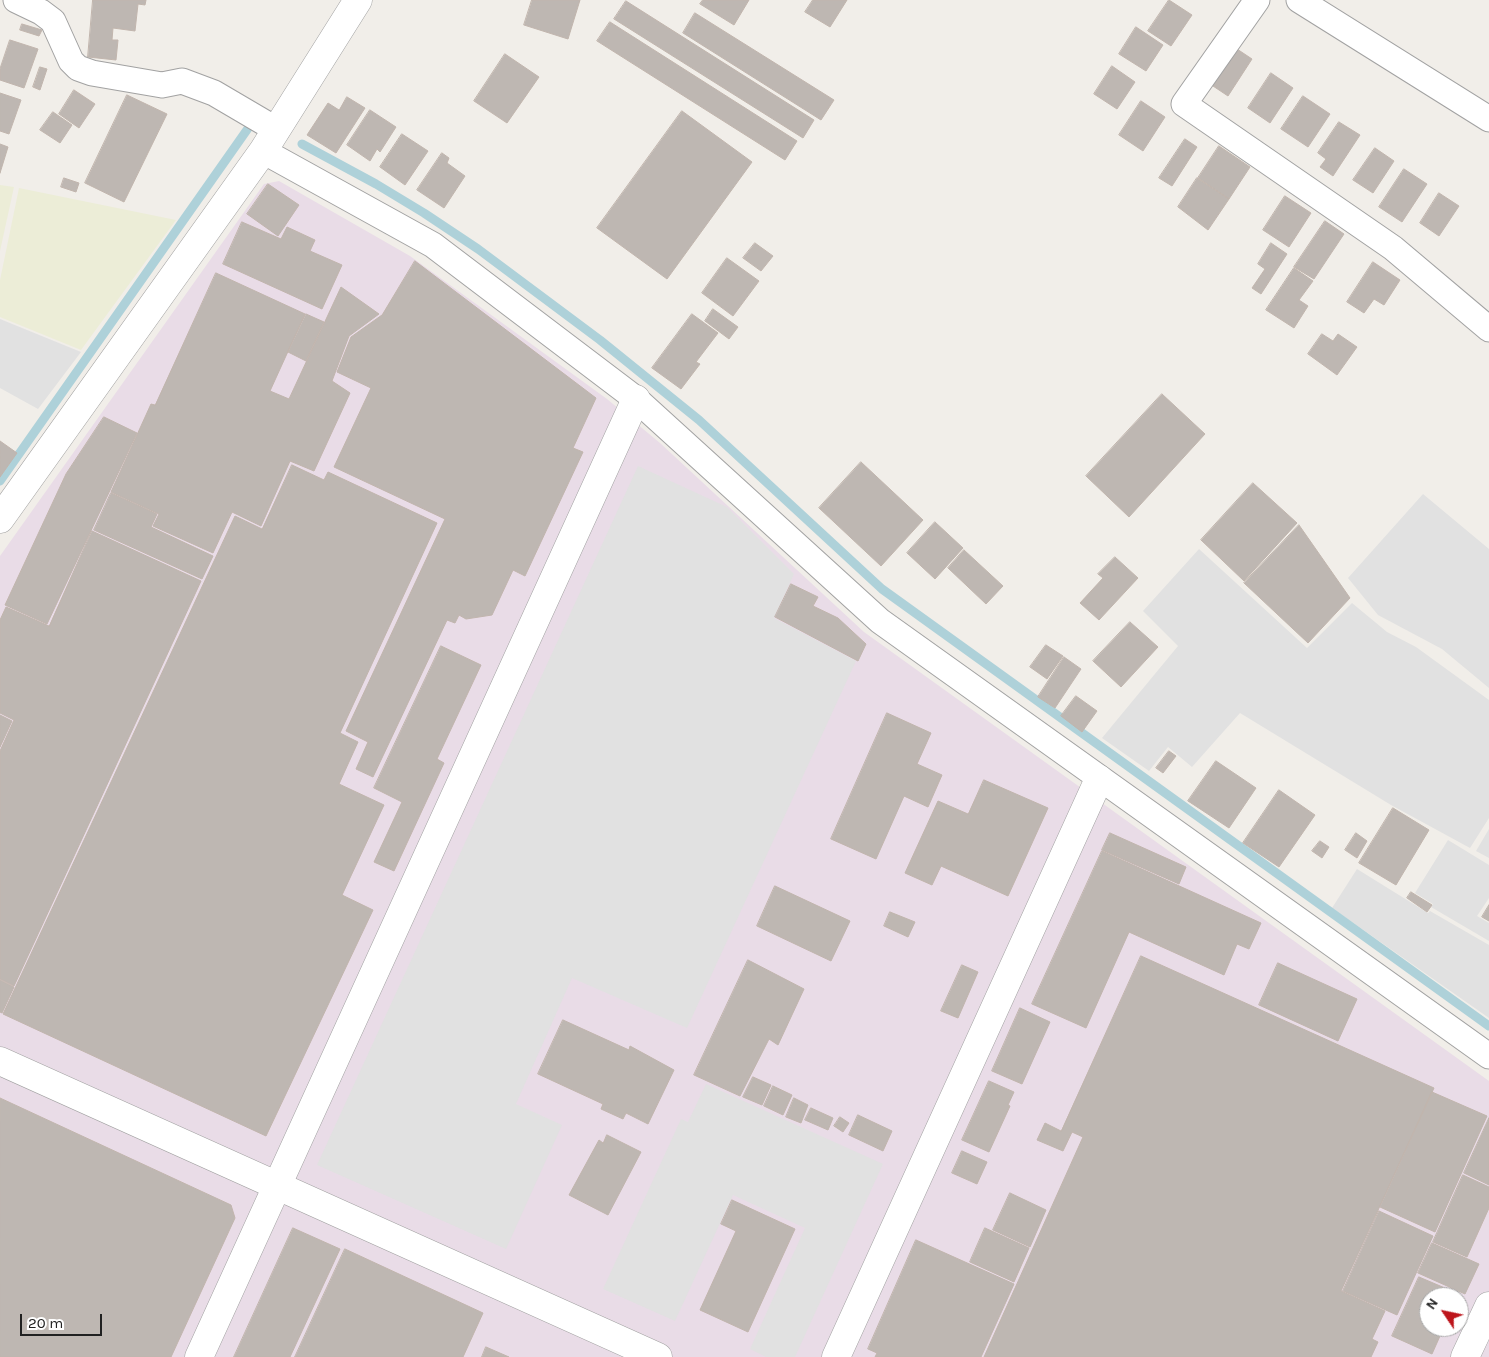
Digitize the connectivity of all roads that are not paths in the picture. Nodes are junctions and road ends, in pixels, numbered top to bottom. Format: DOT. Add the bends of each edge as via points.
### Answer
graph roads {
  1 [pos="4,0"];
  2 [pos="16,0"];
  3 [pos="358,0"];
  4 [pos="1257,0"];
  5 [pos="1299,0"];
  6 [pos="0,10"];
  7 [pos="1489,120"];
  8 [pos="270,140"];
  9 [pos="1489,329"];
  10 [pos="636,399"];
  11 [pos="0,519"];
  12 [pos="1099,779"];
  13 [pos="1489,1056"];
  14 [pos="0,1061"];
  15 [pos="277,1187"];
  16 [pos="1489,1306"];
  17 [pos="199,1357"];
  18 [pos="658,1357"];
  19 [pos="836,1357"];
  20 [pos="1465,1357"];
  1 -- 6 [label="street"];
  2 -- 8 [label="street" via="52,21 71,61 78,68 162,85 182,82 214,92"];
  3 -- 8 [label="street"];
  4 -- 9 [label="street" via="1184,104 1393,248"];
  5 -- 7 [label="street"];
  8 -- 10 [label="street" via="433,245"];
  8 -- 11 [label="street"];
  10 -- 12 [label="street" via="880,621"];
  10 -- 15 [label="street"];
  12 -- 13 [label="street"];
  12 -- 19 [label="street"];
  14 -- 15 [label="street"];
  15 -- 17 [label="street"];
  15 -- 18 [label="street"];
  16 -- 20 [label="street"];
}
